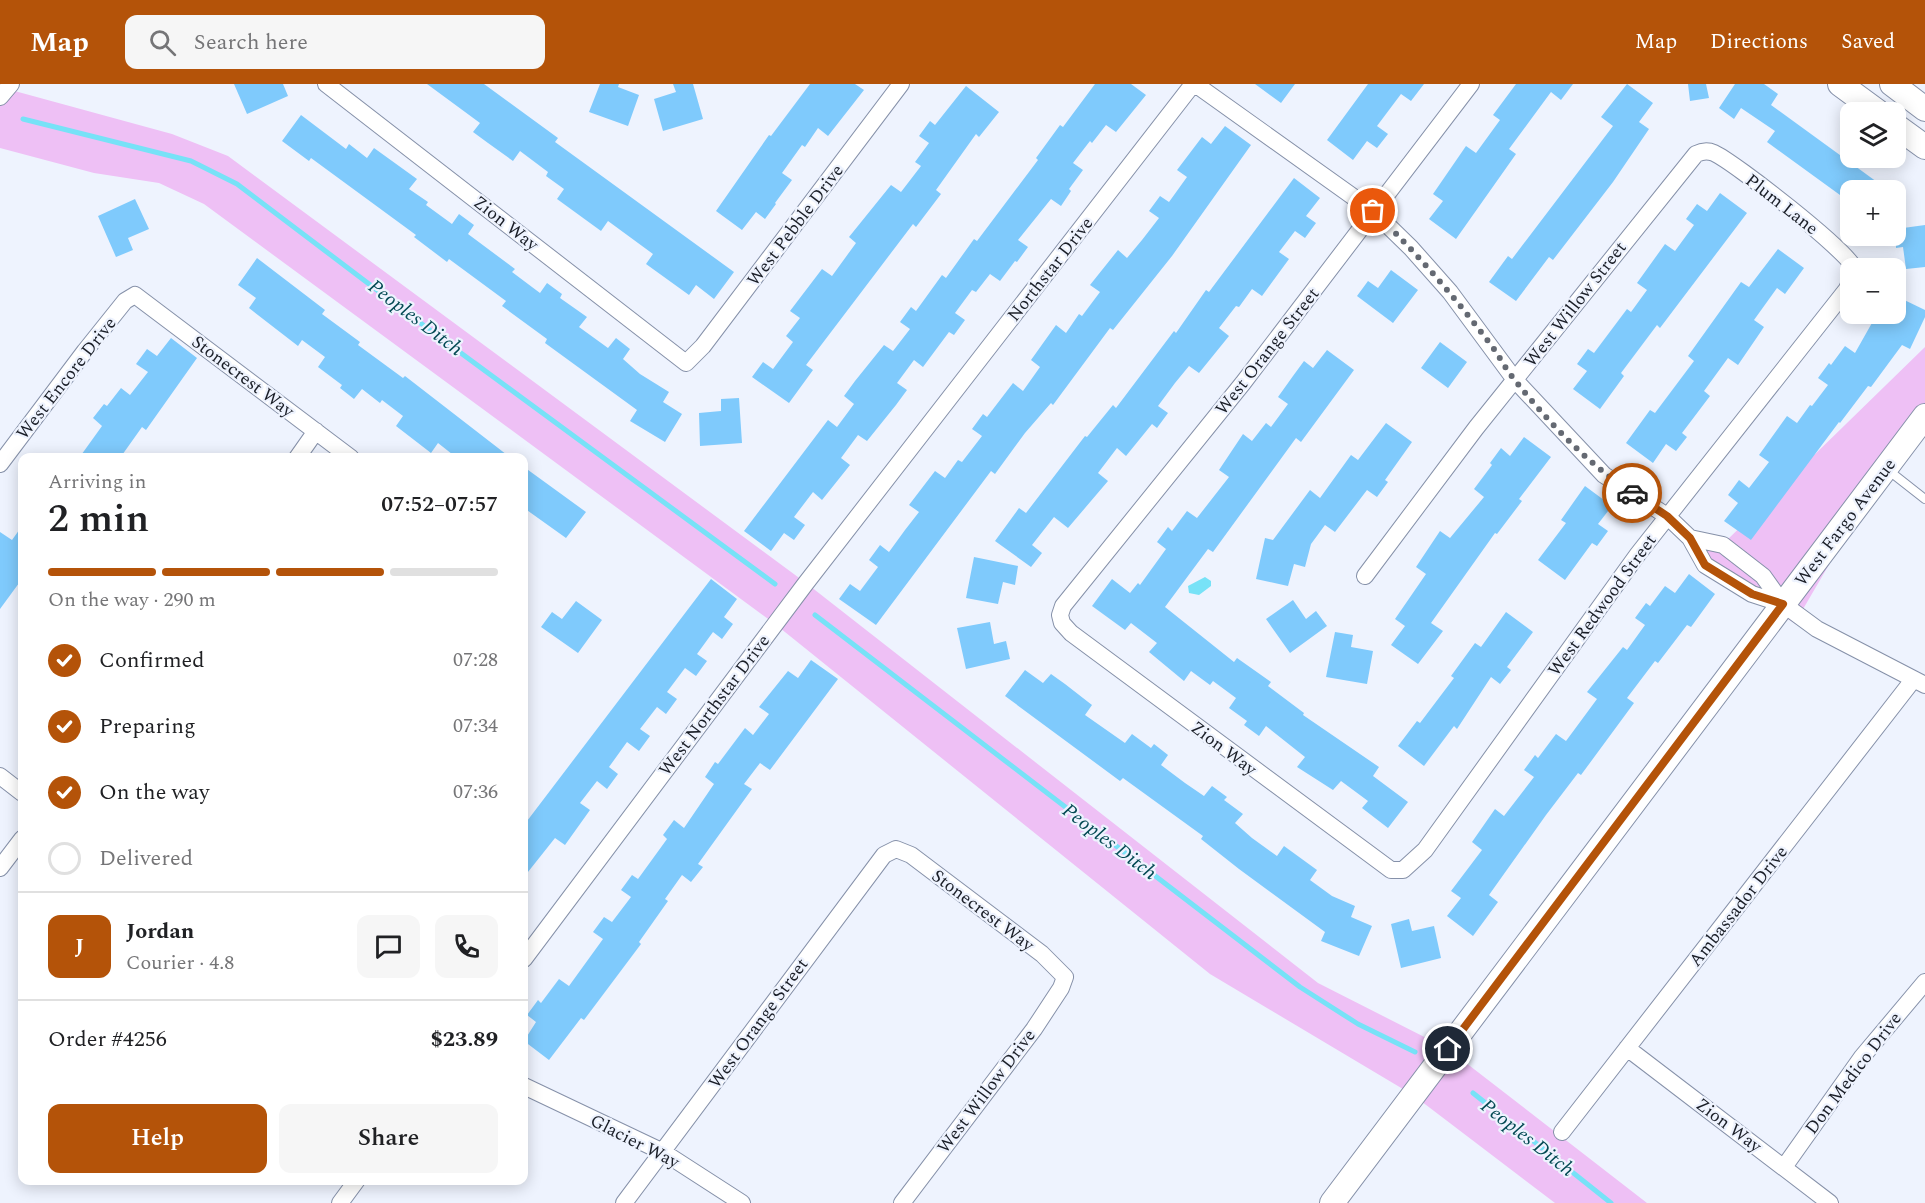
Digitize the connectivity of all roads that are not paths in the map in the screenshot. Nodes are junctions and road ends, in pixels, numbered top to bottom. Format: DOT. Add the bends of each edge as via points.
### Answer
graph roads {
  1 [pos="11,84"];
  2 [pos="326,84"];
  3 [pos="901,84"];
  4 [pos="1194,84"];
  5 [pos="1471,84"];
  6 [pos="1840,84"];
  7 [pos="1892,84"];
  8 [pos="0,97"];
  9 [pos="1864,102"];
  10 [pos="1925,109"];
  11 [pos="1906,133"];
  12 [pos="1925,147"];
  13 [pos="1702,151"];
  14 [pos="1374,212"];
  15 [pos="1844,258"];
  16 [pos="135,295"];
  17 [pos="1840,297"];
  18 [pos="686,363"];
  19 [pos="1515,380"];
  20 [pos="1925,416"];
  21 [pos="316,431"];
  22 [pos="301,453"];
  23 [pos="345,453"];
  24 [pos="906,453"];
  25 [pos="0,464"];
  26 [pos="1886,468"];
  27 [pos="1925,499"];
  28 [pos="1667,516"];
  29 [pos="1690,538"];
  30 [pos="1365,576"];
  31 [pos="1783,604"];
  32 [pos="1060,615"];
  33 [pos="1919,683"];
  34 [pos="0,776"];
  35 [pos="18,790"];
  36 [pos="18,844"];
  37 [pos="896,849"];
  38 [pos="0,868"];
  39 [pos="1397,871"];
  40 [pos="528,954"];
  41 [pos="1065,977"];
  42 [pos="1925,982"];
  43 [pos="1627,1048"];
  44 [pos="528,1088"];
  45 [pos="1562,1132"];
  46 [pos="663,1152"];
  47 [pos="1784,1167"];
  48 [pos="353,1185"];
  49 [pos="340,1203"];
  50 [pos="624,1203"];
  51 [pos="742,1203"];
  52 [pos="902,1203"];
  53 [pos="1332,1203"];
  54 [pos="1830,1203"];
  1 -- 8 [label="street"];
  2 -- 18 [label="street, Zion Way"];
  3 -- 18 [label="street, West Pebble Drive" via="703,346"];
  4 -- 14 [label="street"];
  4 -- 24 [label="street, Northstar Drive"];
  5 -- 14 [label="street, West Orange Street"];
  6 -- 9 [label="main road"];
  7 -- 10 [label="main road"];
  11 -- 12 [label="main road"];
  13 -- 15 [label="street, Plum Lane" via="1714,153 1761,187 1839,249"];
  13 -- 19 [label="street, West Willow Street" via="1678,174"];
  14 -- 19 [label="street" via="1450,292"];
  14 -- 32 [label="street, West Orange Street" via="1243,383 1087,573"];
  16 -- 21 [label="street, Stonecrest Way"];
  16 -- 25 [label="street, West Encore Drive" via="92,343"];
  17 -- 28 [label="street, West Redwood Street"];
  19 -- 28 [label="street" via="1604,475"];
  19 -- 30 [label="street, West Willow Street"];
  20 -- 26 [label="main road, West Fargo Avenue"];
  21 -- 22 [label="street"];
  21 -- 23 [label="street, Stonecrest Way"];
  24 -- 40 [label="street, West Northstar Drive"];
  26 -- 27 [label="lane"];
  26 -- 31 [label="main road, West Fargo Avenue"];
  28 -- 29 [label="street"];
  28 -- 39 [label="street, West Redwood Street" via="1425,850 1412,864"];
  29 -- 31 [label="street" via="1705,565 1752,594"];
  29 -- 31 [label="street" via="1723,545 1763,576"];
  31 -- 33 [label="street" via="1817,629"];
  31 -- 53 [label="main road, West Fargo Avenue"];
  32 -- 39 [label="street, Zion Way" via="1071,633 1375,860"];
  33 -- 43 [label="street, Ambassador Drive"];
  34 -- 35 [label="street"];
  36 -- 38 [label="street"];
  37 -- 41 [label="street, Stonecrest Way" via="911,855 1033,947"];
  37 -- 46 [label="street, West Orange Street" via="884,855 864,881"];
  41 -- 52 [label="street, West Willow Drive" via="1034,1029"];
  42 -- 47 [label="street, Don Medico Drive" via="1862,1057"];
  43 -- 45 [label="street, Ambassador Drive"];
  43 -- 47 [label="street, Zion Way"];
  44 -- 46 [label="street, Glacier Way"];
  46 -- 50 [label="street, West Orange Street"];
  46 -- 51 [label="street, Glacier Way"];
  47 -- 54 [label="street, Zion Way"];
  48 -- 49 [label="street"];
}
